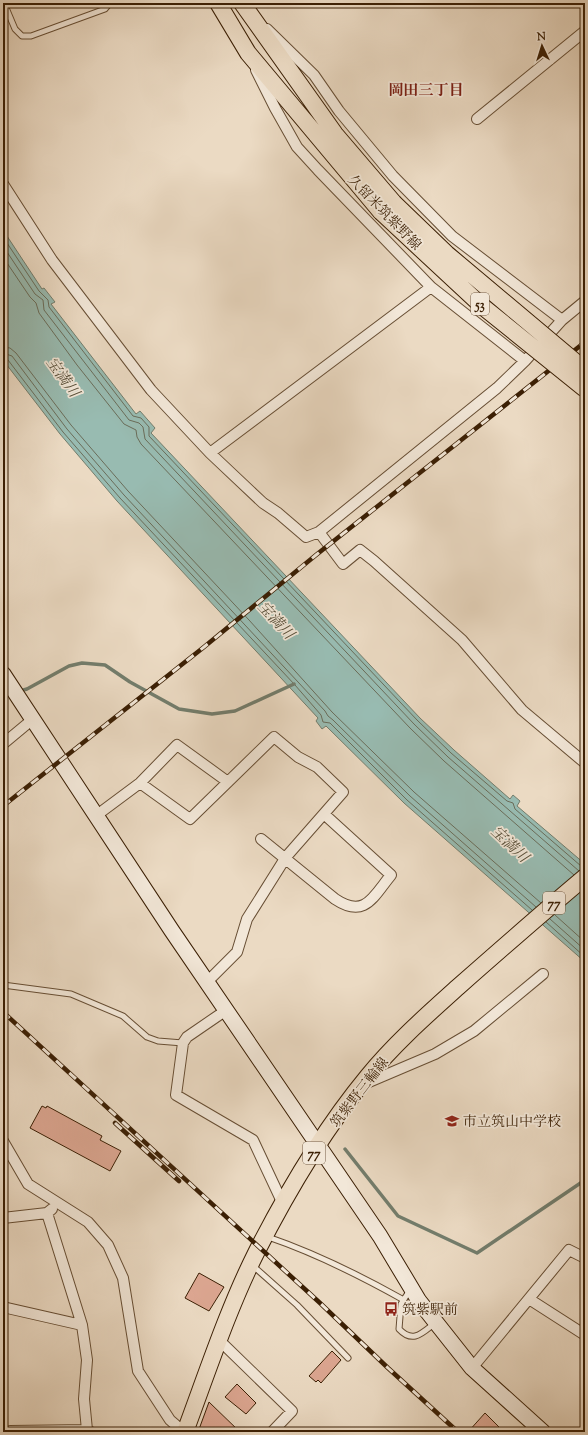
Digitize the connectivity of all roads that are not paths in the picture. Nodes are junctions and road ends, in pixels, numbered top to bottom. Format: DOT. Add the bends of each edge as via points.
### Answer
graph roads {
  1 [pos="4,3"];
  2 [pos="110,3"];
  3 [pos="218,3"];
  4 [pos="244,6"];
  5 [pos="585,31"];
  6 [pos="248,53"];
  7 [pos="478,119"];
  8 [pos="3,184"];
  9 [pos="388,208"];
  10 [pos="431,287"];
  11 [pos="585,301"];
  12 [pos="562,320"];
  13 [pos="525,361"];
  14 [pos="585,370"];
  15 [pos="585,389"];
  16 [pos="210,453"];
  17 [pos="319,532"];
  18 [pos="3,674"];
  19 [pos="33,719"];
  20 [pos="3,744"];
  21 [pos="585,763"];
  22 [pos="228,782"];
  23 [pos="140,783"];
  24 [pos="324,814"];
  25 [pos="97,815"];
  26 [pos="261,839"];
  27 [pos="286,857"];
  28 [pos="585,877"];
  29 [pos="543,974"];
  30 [pos="207,982"];
  31 [pos="3,985"];
  32 [pos="222,1013"];
  33 [pos="183,1043"];
  34 [pos="360,1086"];
  35 [pos="3,1141"];
  36 [pos="318,1146"];
  37 [pos="282,1204"];
  38 [pos="58,1205"];
  39 [pos="47,1213"];
  40 [pos="3,1218"];
  41 [pos="265,1236"];
  42 [pos="585,1258"];
  43 [pos="251,1265"];
  44 [pos="407,1294"];
  45 [pos="529,1299"];
  46 [pos="3,1307"];
  47 [pos="436,1322"];
  48 [pos="82,1325"];
  49 [pos="585,1335"];
  50 [pos="220,1341"];
  51 [pos="348,1358"];
  52 [pos="472,1368"];
  53 [pos="10,1431"];
  54 [pos="89,1431"];
  55 [pos="184,1432"];
  56 [pos="272,1432"];
  57 [pos="543,1432"];
  1 -- 2 [label="lane" via="15,29 22,36 31,36 105,10"];
  3 -- 6 [label="main road, 久留米筑紫野線 / 53"];
  4 -- 9 [label="main road, 久留米筑紫野線 / 53"];
  4 -- 12 [label="street" via="314,75 339,111 393,176 452,236"];
  5 -- 7 [label="street"];
  6 -- 9 [label="main road, 久留米筑紫野線 / 53"];
  6 -- 10 [label="street" via="297,147"];
  8 -- 16 [label="street" via="52,260 151,390"];
  9 -- 14 [label="main road, 久留米筑紫野線 / 53, bridge"];
  9 -- 15 [label="main road, 久留米筑紫野線 / 53, bridge" via="482,306"];
  10 -- 13 [label="street"];
  10 -- 16 [label="street"];
  11 -- 12 [label="street"];
  12 -- 13 [label="street"];
  13 -- 17 [label="street" via="497,388"];
  16 -- 17 [label="street" via="263,503 306,537"];
  17 -- 21 [label="street" via="343,564 360,550 374,561 462,640 522,710"];
  18 -- 19 [label="street"];
  19 -- 20 [label="street"];
  19 -- 25 [label="street"];
  22 -- 23 [label="street" via="190,819"];
  22 -- 23 [label="street" via="177,745"];
  22 -- 24 [label="street" via="274,737 298,757 317,767 343,792"];
  23 -- 25 [label="street"];
  24 -- 27 [label="street"];
  24 -- 27 [label="street" via="390,875 368,904 360,908 346,906"];
  25 -- 30 [label="street"];
  26 -- 27 [label="street"];
  27 -- 30 [label="street" via="247,919 237,952"];
  28 -- 34 [label="main road, 筑紫野三輪線 / 77" via="417,1024"];
  29 -- 34 [label="street" via="474,1031 435,1054"];
  30 -- 36 [label="street"];
  31 -- 33 [label="lane" via="71,994 123,1016 147,1037 158,1041"];
  32 -- 33 [label="street" via="187,1037"];
  33 -- 37 [label="street" via="176,1095 253,1140"];
  34 -- 36 [label="main road, 筑紫野三輪線 / 77"];
  35 -- 38 [label="street" via="28,1184"];
  36 -- 37 [label="main road, 筑紫野三輪線 / 77"];
  36 -- 44 [label="street" via="380,1236"];
  37 -- 41 [label="main road, 筑紫野三輪線 / 77"];
  38 -- 39 [label="street"];
  38 -- 55 [label="street" via="88,1222 108,1245 124,1278 138,1371 170,1420"];
  39 -- 40 [label="street"];
  39 -- 48 [label="street"];
  41 -- 43 [label="main road, 筑紫野三輪線 / 77"];
  41 -- 44 [label="lane" via="298,1247"];
  42 -- 45 [label="street" via="569,1250"];
  43 -- 50 [label="main road, 筑紫野三輪線 / 77"];
  43 -- 51 [label="lane" via="297,1305"];
  44 -- 47 [label="street"];
  44 -- 47 [label="lane" via="398,1323 403,1334 418,1336"];
  45 -- 49 [label="street"];
  45 -- 52 [label="street"];
  46 -- 48 [label="street"];
  47 -- 52 [label="street"];
  48 -- 54 [label="street" via="88,1360 84,1399"];
  50 -- 55 [label="main road, 筑紫野三輪線 / 77"];
  50 -- 56 [label="street" via="292,1411"];
  52 -- 57 [label="street"];
  53 -- 54 [label="street"];
}
